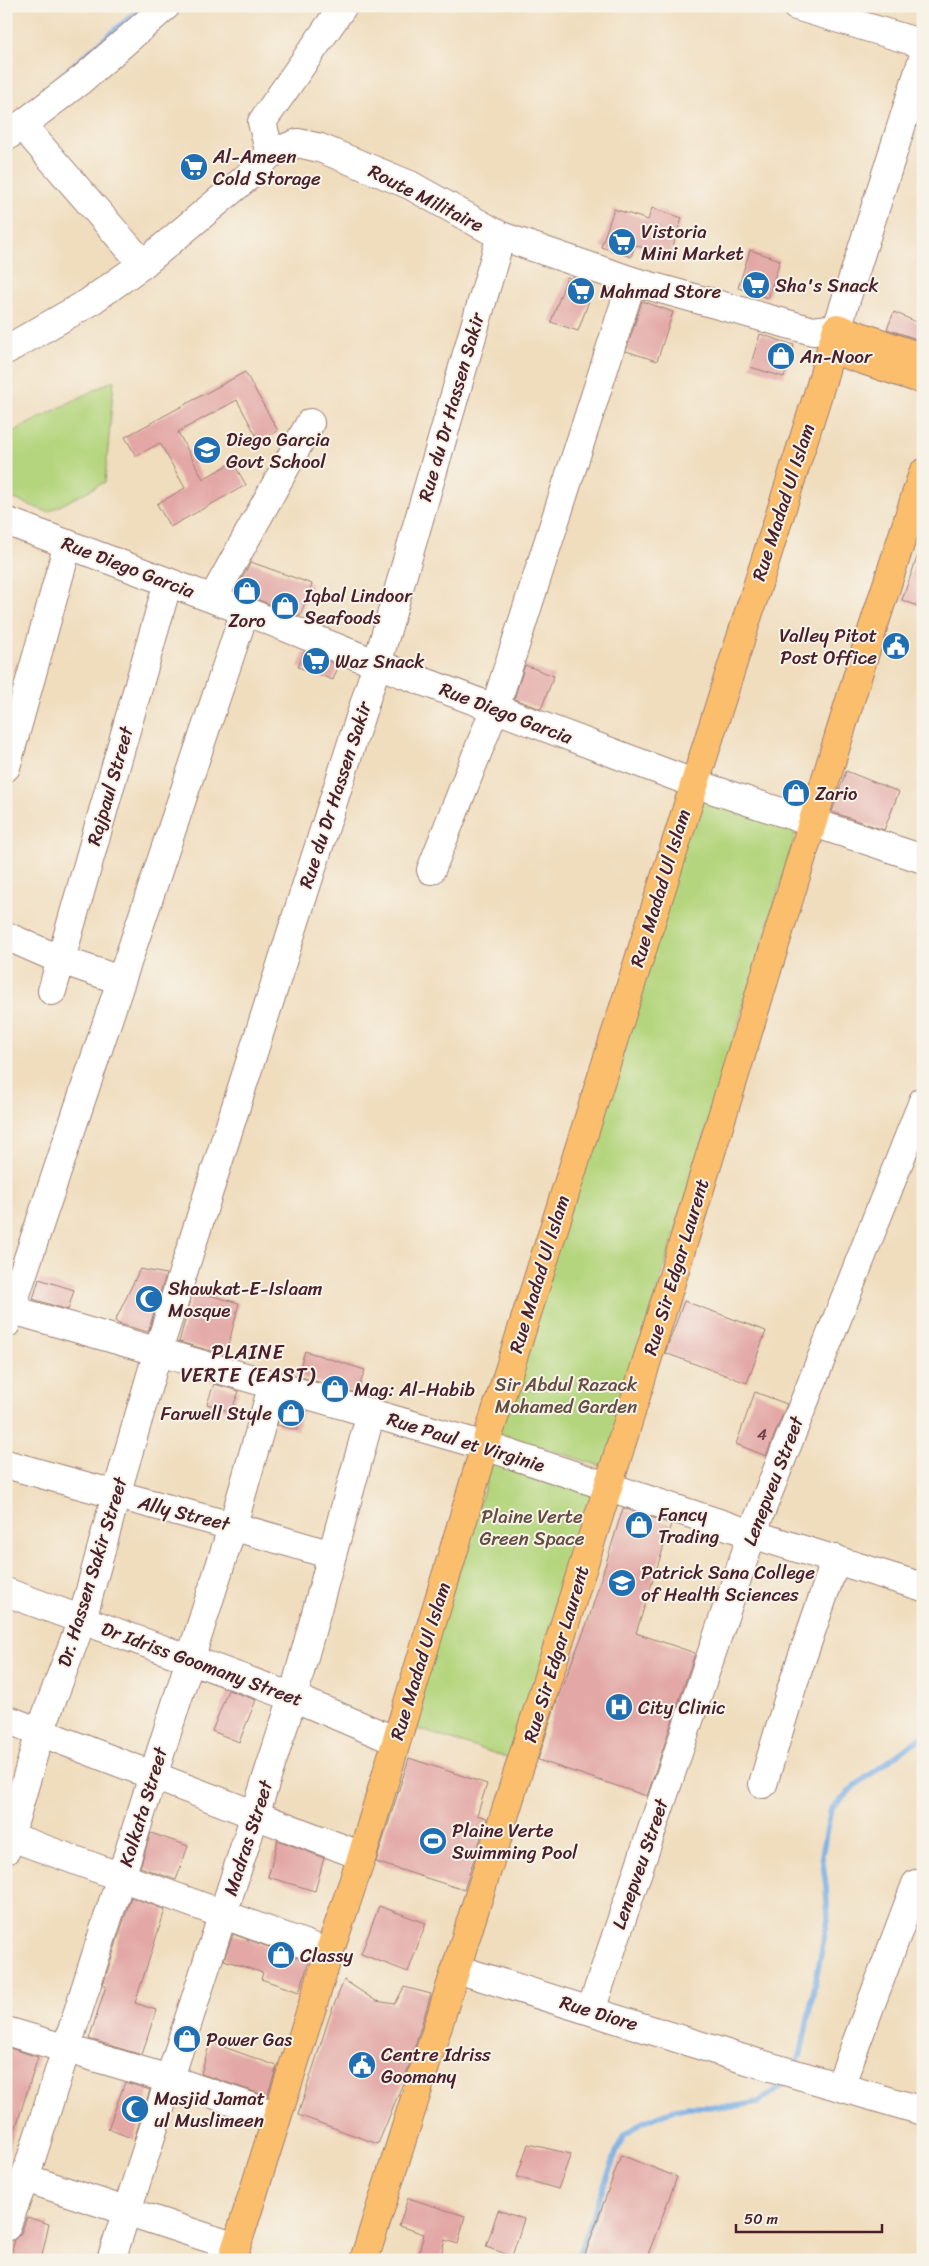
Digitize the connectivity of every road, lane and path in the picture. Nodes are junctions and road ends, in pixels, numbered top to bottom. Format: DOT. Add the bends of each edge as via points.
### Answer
graph roads {
  1 [pos="166,6"];
  2 [pos="343,6"];
  3 [pos="804,8"];
  4 [pos="923,44"];
  5 [pos="923,58"];
  6 [pos="14,131"];
  7 [pos="270,154"];
  8 [pos="500,236"];
  9 [pos="143,264"];
  10 [pos="632,281"];
  11 [pos="827,335"];
  12 [pos="6,350"];
  13 [pos="923,358"];
  14 [pos="923,380"];
  15 [pos="310,423"];
  16 [pos="923,473"];
  17 [pos="6,521"];
  18 [pos="68,544"];
  19 [pos="168,582"];
  20 [pos="213,598"];
  21 [pos="245,610"];
  22 [pos="377,664"];
  23 [pos="495,708"];
  24 [pos="6,767"];
  25 [pos="693,783"];
  26 [pos="812,823"];
  27 [pos="923,859"];
  28 [pos="431,870"];
  29 [pos="6,936"];
  30 [pos="61,960"];
  31 [pos="120,980"];
  32 [pos="52,991"];
  33 [pos="923,1101"];
  34 [pos="8,1314"];
  35 [pos="158,1352"];
  36 [pos="273,1384"];
  37 [pos="371,1413"];
  38 [pos="485,1446"];
  39 [pos="6,1464"];
  40 [pos="608,1487"];
  41 [pos="116,1496"];
  42 [pos="233,1525"];
  43 [pos="752,1534"];
  44 [pos="332,1555"];
  45 [pos="836,1560"];
  46 [pos="923,1587"];
  47 [pos="6,1592"];
  48 [pos="82,1620"];
  49 [pos="190,1659"];
  50 [pos="293,1697"];
  51 [pos="6,1719"];
  52 [pos="40,1732"];
  53 [pos="396,1741"];
  54 [pos="152,1776"];
  55 [pos="763,1784"];
  56 [pos="256,1815"];
  57 [pos="8,1840"];
  58 [pos="362,1856"];
  59 [pos="121,1877"];
  60 [pos="916,1884"];
  61 [pos="223,1914"];
  62 [pos="329,1953"];
  63 [pos="457,1969"];
  64 [pos="591,2010"];
  65 [pos="6,2031"];
  66 [pos="64,2049"];
  67 [pos="169,2079"];
  68 [pos="828,2082"];
  69 [pos="923,2111"];
  70 [pos="277,2116"];
  71 [pos="24,2178"];
  72 [pos="127,2210"];
  73 [pos="6,2227"];
  74 [pos="234,2254"];
  75 [pos="111,2260"];
  76 [pos="364,2260"];
  1 -- 6 [label="street" via="81,80"];
  2 -- 7 [label="street" via="262,122"];
  3 -- 4 [label="street"];
  5 -- 11 [label="street"];
  6 -- 9 [label="street"];
  7 -- 8 [label="street, Route Militaire" via="298,143 320,148 410,185"];
  7 -- 9 [label="street, Route Militaire" via="245,179"];
  8 -- 10 [label="street, Route Militaire"];
  8 -- 22 [label="street, Rue du Dr Hassen Sakir"];
  9 -- 12 [label="street, Route Militaire" via="88,303"];
  10 -- 11 [label="street, Route Militaire"];
  10 -- 23 [label="street"];
  11 -- 13 [label="main road"];
  11 -- 14 [label="main road" via="845,354"];
  11 -- 25 [label="main road, Rue Madad Ul Islam" via="813,410"];
  15 -- 20 [label="street"];
  16 -- 26 [label="main road, Rue Sir Edgar Laurent"];
  17 -- 18 [label="street, Rue Diego Garcia"];
  18 -- 19 [label="street, Rue Diego Garcia"];
  18 -- 24 [label="street"];
  19 -- 20 [label="street, Rue Diego Garcia"];
  19 -- 30 [label="street, Rajpaul Street"];
  20 -- 21 [label="street, Rue Diego Garcia"];
  21 -- 22 [label="street, Rue Diego Garcia"];
  21 -- 31 [label="street"];
  22 -- 23 [label="street, Rue Diego Garcia"];
  22 -- 35 [label="street, Rue du Dr Hassen Sakir"];
  23 -- 25 [label="street, Rue Diego Garcia"];
  23 -- 28 [label="street"];
  25 -- 26 [label="street, Rue Diego Garcia"];
  25 -- 38 [label="main road, Rue Madad Ul Islam"];
  26 -- 27 [label="street, Rue Diego Garcia"];
  26 -- 40 [label="main road, Rue Sir Edgar Laurent"];
  29 -- 30 [label="street"];
  30 -- 31 [label="street"];
  30 -- 32 [label="street, Rajpaul Street"];
  31 -- 34 [label="street"];
  33 -- 43 [label="street, Lenepveu Street"];
  34 -- 35 [label="street, Rue Paul et Virginie"];
  35 -- 36 [label="street, Rue Paul et Virginie"];
  35 -- 41 [label="street, Dr. Hassen Sakir Street"];
  36 -- 37 [label="street, Rue Paul et Virginie"];
  36 -- 42 [label="street, Kolkata Street"];
  37 -- 38 [label="street, Rue Paul et Virginie"];
  37 -- 44 [label="street, Madras Street"];
  38 -- 40 [label="street, Rue Paul et Virginie"];
  38 -- 53 [label="main road, Rue Madad Ul Islam"];
  39 -- 41 [label="street, Ally Street"];
  40 -- 43 [label="street, Rue Paul et Virginie"];
  40 -- 63 [label="main road, Rue Sir Edgar Laurent"];
  41 -- 42 [label="street, Ally Street"];
  41 -- 48 [label="street, Dr. Hassen Sakir Street"];
  42 -- 44 [label="street, Ally Street"];
  42 -- 49 [label="street, Kolkata Street"];
  43 -- 45 [label="street, Rue Paul et Virginie"];
  43 -- 64 [label="street, Lenepveu Street"];
  44 -- 50 [label="street, Madras Street"];
  45 -- 46 [label="street, Rue Paul et Virginie"];
  45 -- 55 [label="street"];
  47 -- 48 [label="street, Dr Idriss Goomany Street"];
  48 -- 49 [label="street, Dr Idriss Goomany Street"];
  48 -- 52 [label="street, Dr. Hassen Sakir Street"];
  49 -- 50 [label="street, Dr Idriss Goomany Street"];
  49 -- 54 [label="street, Kolkata Street"];
  50 -- 53 [label="street, Dr Idriss Goomany Street"];
  50 -- 56 [label="street, Madras Street"];
  51 -- 52 [label="street"];
  52 -- 54 [label="street"];
  52 -- 57 [label="street, Dr. Hassen Sakir Street"];
  53 -- 58 [label="main road, Rue Madad Ul Islam"];
  54 -- 56 [label="street"];
  54 -- 59 [label="street, Kolkata Street"];
  56 -- 58 [label="street"];
  56 -- 61 [label="street, Madras Street"];
  57 -- 59 [label="street"];
  58 -- 62 [label="main road, Rue Madad Ul Islam"];
  59 -- 61 [label="street"];
  59 -- 66 [label="street, Kolkata Street"];
  60 -- 68 [label="street"];
  61 -- 62 [label="street"];
  61 -- 67 [label="street, Madras Street"];
  62 -- 70 [label="main road, Rue Madad Ul Islam"];
  63 -- 64 [label="street, Rue Diore"];
  63 -- 76 [label="main road, Rue Sir Edgar Laurent"];
  64 -- 68 [label="street, Rue Diore" via="740,2058"];
  65 -- 66 [label="street"];
  66 -- 67 [label="street"];
  66 -- 71 [label="street, Kolkata Street"];
  67 -- 70 [label="street"];
  67 -- 72 [label="street, Madras Street"];
  68 -- 69 [label="street"];
  70 -- 74 [label="main road, Rue Madad Ul Islam"];
  71 -- 72 [label="street"];
  71 -- 73 [label="street, Kolkata Street"];
  72 -- 74 [label="street"];
  72 -- 75 [label="street, Madras Street"];
}
